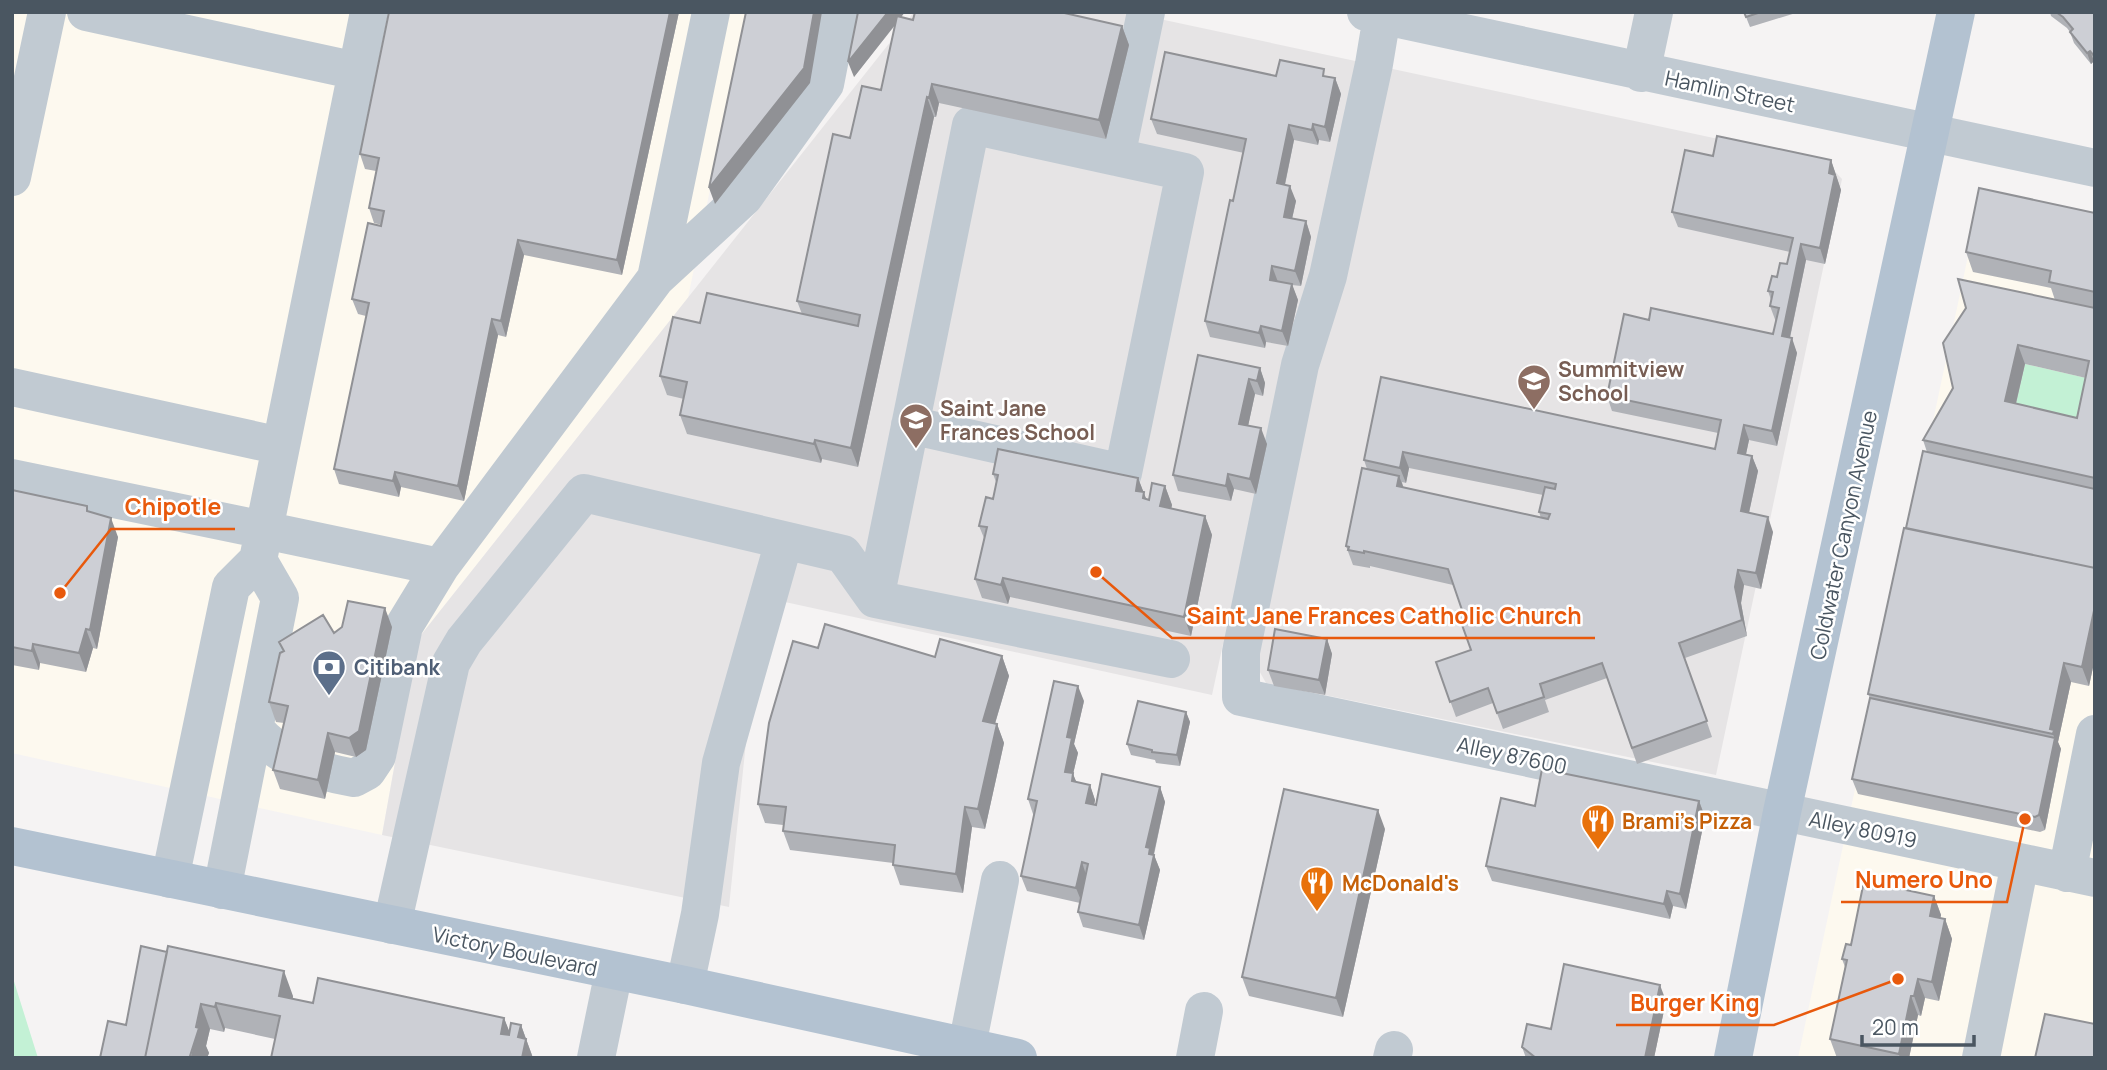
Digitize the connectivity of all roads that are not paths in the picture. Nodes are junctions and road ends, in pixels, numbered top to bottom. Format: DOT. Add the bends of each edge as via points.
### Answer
graph roads {
  1 [pos="47,12"];
  2 [pos="86,12"];
  3 [pos="369,12"];
  4 [pos="711,12"];
  5 [pos="839,12"];
  6 [pos="1146,12"];
  7 [pos="1654,12"];
  8 [pos="1956,12"];
  9 [pos="1395,16"];
  10 [pos="357,71"];
  11 [pos="1641,73"];
  12 [pos="1931,133"];
  13 [pos="1116,157"];
  14 [pos="2095,168"];
  15 [pos="12,177"];
  16 [pos="656,278"];
  17 [pos="12,387"];
  18 [pos="910,425"];
  19 [pos="281,446"];
  20 [pos="12,478"];
  21 [pos="784,541"];
  22 [pos="261,545"];
  23 [pos="440,567"];
  24 [pos="875,599"];
  25 [pos="1171,659"];
  26 [pos="254,728"];
  27 [pos="2095,734"];
  28 [pos="1782,812"];
  29 [pos="12,846"];
  30 [pos="2020,863"];
  31 [pos="2081,876"];
  32 [pos="170,879"];
  33 [pos="1000,880"];
  34 [pos="222,890"];
  35 [pos="392,925"];
  36 [pos="614,971"];
  37 [pos="685,985"];
  38 [pos="1204,1011"];
  39 [pos="967,1046"];
  40 [pos="596,1058"];
  41 [pos="1018,1058"];
  42 [pos="1195,1058"];
  43 [pos="1732,1058"];
  44 [pos="1981,1058"];
  1 -- 15 [label="street"];
  2 -- 10 [label="street"];
  3 -- 10 [label="street"];
  4 -- 16 [label="street"];
  5 -- 16 [label="street" via="825,84 744,197"];
  6 -- 13 [label="street"];
  7 -- 11 [label="street"];
  8 -- 12 [label="main road, Coldwater Canyon Avenue"];
  9 -- 11 [label="street, Hamlin Street"];
  9 -- 28 [label="street, Alley 87600" via="1328,276 1300,365 1241,652 1241,697"];
  10 -- 19 [label="street"];
  11 -- 12 [label="street, Hamlin Street"];
  12 -- 14 [label="street, Hamlin Street"];
  12 -- 28 [label="main road, Coldwater Canyon Avenue"];
  13 -- 18 [label="street" via="971,125"];
  13 -- 18 [label="street" via="1185,172 1123,472"];
  16 -- 23 [label="street"];
  17 -- 19 [label="street"];
  18 -- 24 [label="street"];
  19 -- 22 [label="street"];
  20 -- 22 [label="street"];
  21 -- 24 [label="street" via="843,554"];
  21 -- 35 [label="street" via="584,493 451,663"];
  21 -- 37 [label="street" via="721,762"];
  22 -- 23 [label="street"];
  22 -- 26 [label="street" via="280,598"];
  22 -- 32 [label="street" via="231,587"];
  23 -- 26 [label="street" via="404,626 377,756 367,771 354,778 309,767 279,752"];
  24 -- 25 [label="street"];
  26 -- 34 [label="street"];
  27 -- 31 [label="street"];
  28 -- 30 [label="street, Alley 80919"];
  28 -- 43 [label="main road, Coldwater Canyon Avenue"];
  29 -- 32 [label="main road, Victory Boulevard"];
  30 -- 31 [label="street, Alley 80919"];
  30 -- 44 [label="street"];
  32 -- 34 [label="main road, Victory Boulevard"];
  33 -- 39 [label="street"];
  34 -- 35 [label="main road, Victory Boulevard"];
  35 -- 36 [label="main road, Victory Boulevard"];
  36 -- 37 [label="main road, Victory Boulevard"];
  36 -- 40 [label="street"];
  37 -- 39 [label="main road, Victory Boulevard"];
  38 -- 42 [label="street"];
  39 -- 41 [label="main road, Victory Boulevard"];
}
